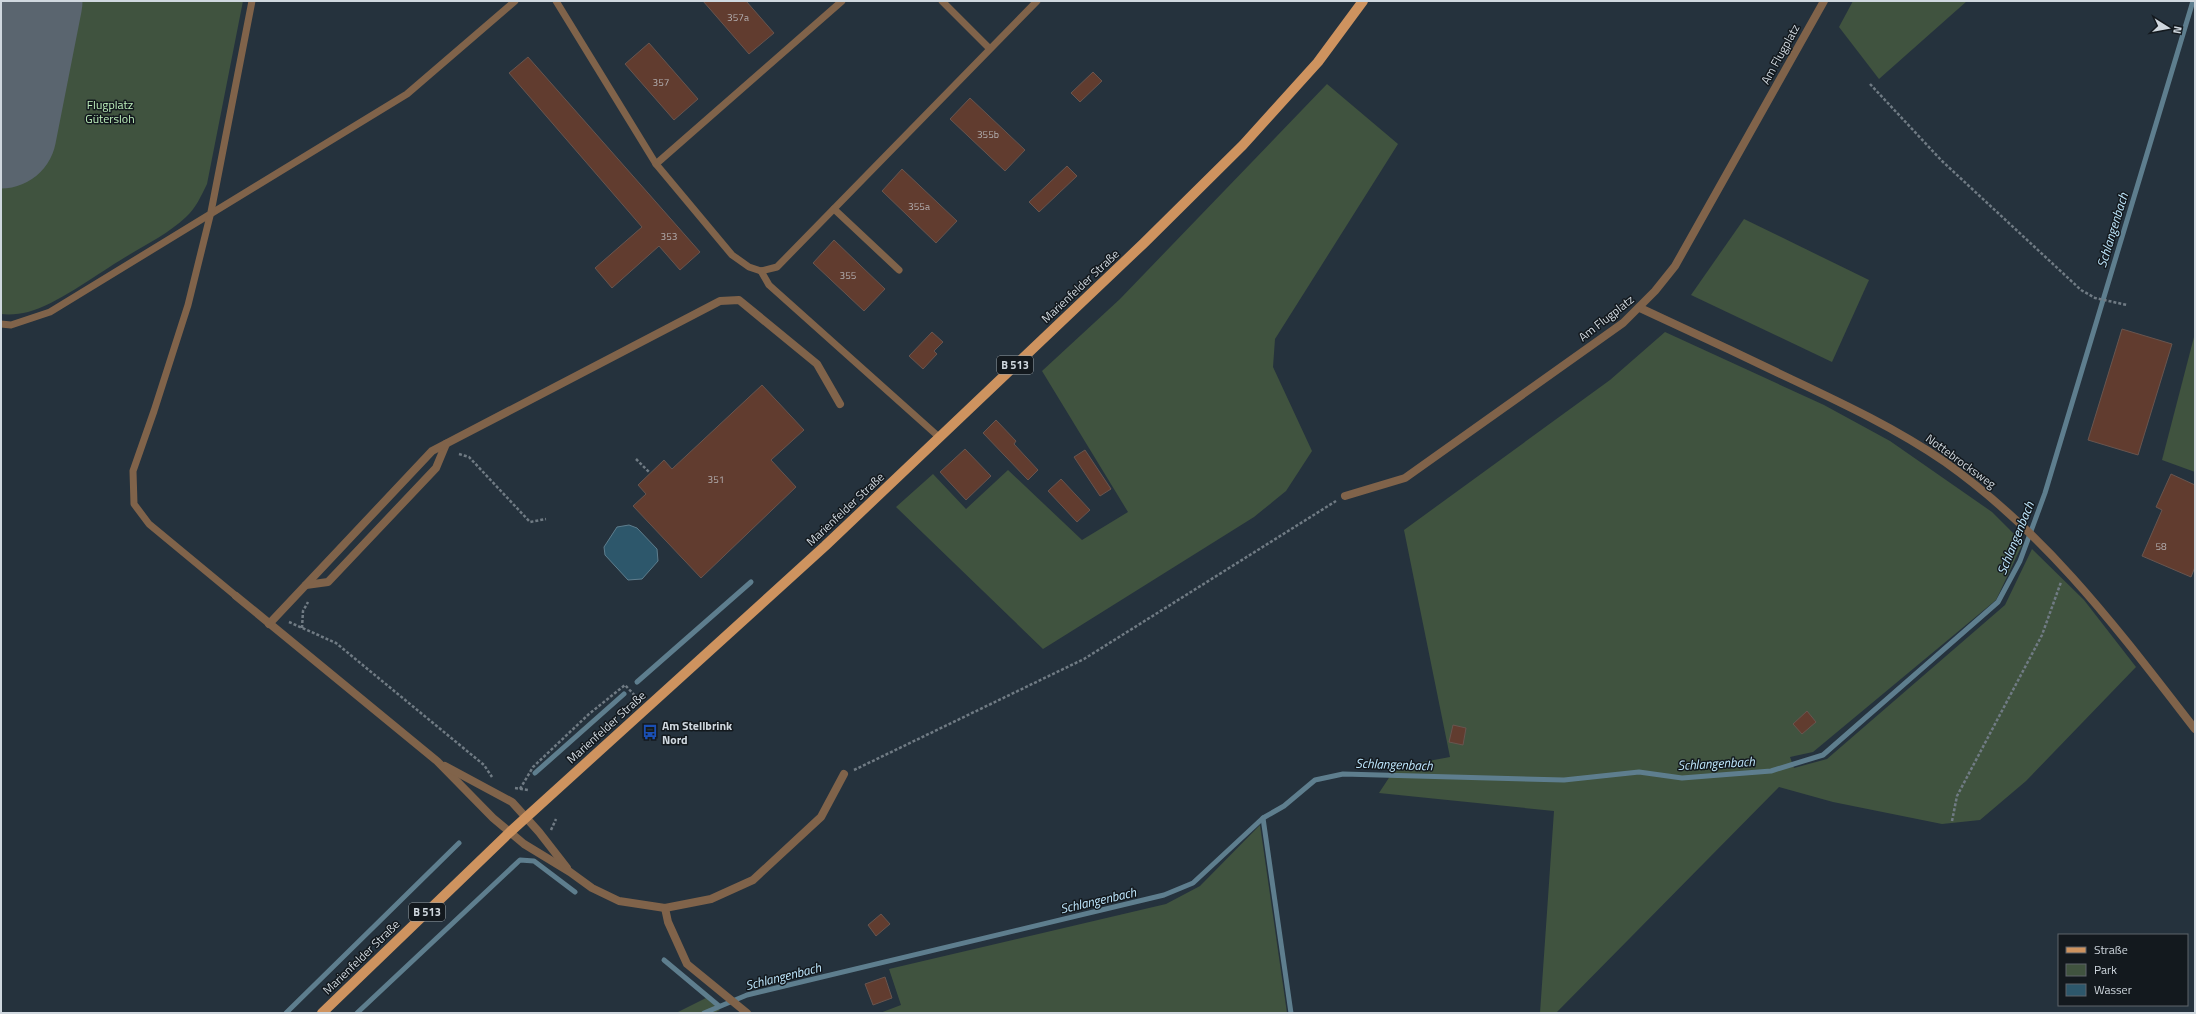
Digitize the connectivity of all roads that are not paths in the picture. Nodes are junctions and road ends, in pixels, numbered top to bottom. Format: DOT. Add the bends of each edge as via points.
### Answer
graph roads {
  1 [pos="252,1"];
  2 [pos="515,1"];
  3 [pos="556,1"];
  4 [pos="842,1"];
  5 [pos="942,1"];
  6 [pos="1037,1"];
  7 [pos="1363,1"];
  8 [pos="1824,1"];
  9 [pos="989,48"];
  10 [pos="656,164"];
  11 [pos="834,209"];
  12 [pos="211,212"];
  13 [pos="899,270"];
  14 [pos="761,271"];
  15 [pos="1640,308"];
  16 [pos="1,324"];
  17 [pos="840,404"];
  18 [pos="939,437"];
  19 [pos="446,444"];
  20 [pos="1345,496"];
  21 [pos="306,585"];
  22 [pos="236,596"];
  23 [pos="269,624"];
  24 [pos="2195,729"];
  25 [pos="437,761"];
  26 [pos="844,774"];
  27 [pos="526,816"];
  28 [pos="510,832"];
  29 [pos="570,872"];
  30 [pos="665,908"];
  31 [pos="322,1013"];
  32 [pos="747,1013"];
  1 -- 12 [label="lane"];
  2 -- 12 [label="lane" via="407,94"];
  3 -- 10 [label="lane"];
  4 -- 10 [label="lane"];
  5 -- 9 [label="lane"];
  6 -- 9 [label="lane"];
  7 -- 18 [label="main road, Marienfelder Straße / B 513" via="1318,62 1243,145 1144,243"];
  8 -- 15 [label="street, Am Flugplatz" via="1675,266"];
  9 -- 11 [label="lane"];
  10 -- 14 [label="lane" via="732,254 749,267"];
  11 -- 13 [label="lane"];
  11 -- 14 [label="lane" via="777,267"];
  12 -- 16 [label="lane" via="50,312 11,325"];
  12 -- 22 [label="lane" via="188,305 133,471 134,504 149,524"];
  14 -- 18 [label="lane" via="769,285"];
  15 -- 20 [label="street, Am Flugplatz" via="1623,323 1405,478"];
  15 -- 24 [label="street, Nottebrocksweg" via="1829,397 1895,431 1945,462 2042,543 2089,595"];
  17 -- 19 [label="street" via="817,364 739,300 720,300"];
  18 -- 27 [label="main road, Marienfelder Straße / B 513" via="825,546"];
  19 -- 21 [label="street" via="432,451"];
  19 -- 21 [label="street" via="436,468 328,582"];
  21 -- 23 [label="street"];
  22 -- 23 [label="street"];
  23 -- 25 [label="street"];
  25 -- 27 [label="street" via="512,802"];
  25 -- 28 [label="street"];
  26 -- 30 [label="street" via="821,817 753,880 711,899"];
  27 -- 28 [label="main road, Marienfelder Straße / B 513"];
  27 -- 29 [label="street"];
  28 -- 29 [label="street" via="524,844"];
  28 -- 31 [label="main road, Marienfelder Straße / B 513"];
  29 -- 30 [label="street" via="592,888 619,901"];
  30 -- 32 [label="street" via="668,922 687,964"];
}
